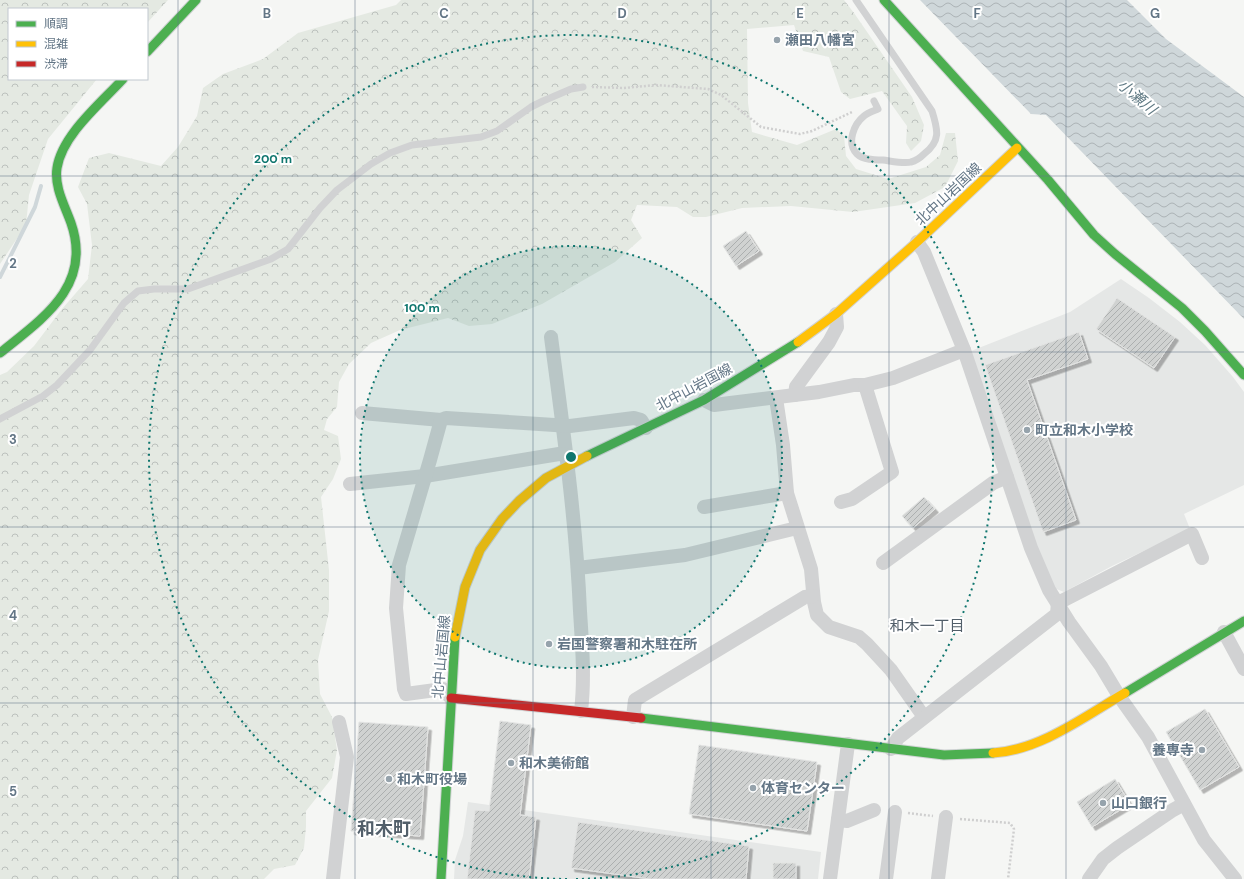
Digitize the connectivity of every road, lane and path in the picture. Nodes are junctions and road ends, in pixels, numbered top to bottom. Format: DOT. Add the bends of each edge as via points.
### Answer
graph roads {
  1 [pos="196,0"];
  2 [pos="856,0"];
  3 [pos="884,0"];
  4 [pos="148,51"];
  5 [pos="122,80"];
  6 [pos="583,87"];
  7 [pos="874,101"];
  8 [pos="854,111"];
  9 [pos="1017,148"];
  10 [pos="917,242"];
  11 [pos="836,314"];
  12 [pos="551,337"];
  13 [pos="964,350"];
  14 [pos="0,353"];
  15 [pos="1244,375"];
  16 [pos="865,385"];
  17 [pos="795,395"];
  18 [pos="776,398"];
  19 [pos="704,400"];
  20 [pos="362,413"];
  21 [pos="0,419"];
  22 [pos="441,420"];
  23 [pos="562,426"];
  24 [pos="646,428"];
  25 [pos="567,461"];
  26 [pos="425,476"];
  27 [pos="1007,477"];
  28 [pos="350,484"];
  29 [pos="787,493"];
  30 [pos="841,502"];
  31 [pos="704,508"];
  32 [pos="797,528"];
  33 [pos="1202,558"];
  34 [pos="883,563"];
  35 [pos="578,568"];
  36 [pos="813,596"];
  37 [pos="1058,603"];
  38 [pos="1244,620"];
  39 [pos="1224,632"];
  40 [pos="1244,669"];
  41 [pos="1119,696"];
  42 [pos="451,698"];
  43 [pos="581,711"];
  44 [pos="633,717"];
  45 [pos="924,717"];
  46 [pos="339,722"];
  47 [pos="848,744"];
  48 [pos="891,749"];
  49 [pos="1184,804"];
  50 [pos="874,810"];
  51 [pos="895,812"];
  52 [pos="946,817"];
  53 [pos="838,820"];
  54 [pos="333,879"];
  55 [pos="441,879"];
  56 [pos="830,879"];
  57 [pos="886,879"];
  58 [pos="938,879"];
  59 [pos="1008,879"];
  60 [pos="1089,879"];
  61 [pos="1235,879"];
  1 -- 4 [label="street"];
  2 -- 7 [label="lane" via="932,111 937,126 933,148 911,162 868,159 857,154 853,147 854,128 864,115 878,109"];
  3 -- 9 [label="street"];
  5 -- 14 [label="street" via="73,133 62,151 57,169 57,184 74,230 77,248 75,270 68,288 57,304"];
  6 -- 8 [label="path" via="624,88 656,85 708,89 721,95 761,127 800,134"];
  6 -- 21 [label="lane" via="571,89 543,101 496,131 481,137 412,146 390,153 337,190 288,249 272,259 188,289 138,291 124,303 90,350 57,385 43,396"];
  9 -- 10 [label="street, 北中山岩国線"];
  9 -- 15 [label="street" via="1048,180 1094,235 1182,308"];
  10 -- 11 [label="street, 北中山岩国線"];
  10 -- 13 [label="street" via="924,252"];
  11 -- 17 [label="street" via="837,327 796,387"];
  11 -- 19 [label="street, 北中山岩国線" via="806,337"];
  12 -- 23 [label="street"];
  13 -- 16 [label="street" via="893,378"];
  13 -- 27 [label="street"];
  16 -- 17 [label="street"];
  16 -- 30 [label="street" via="892,472 852,499"];
  17 -- 18 [label="street"];
  18 -- 19 [label="street" via="714,405"];
  18 -- 29 [label="street"];
  19 -- 24 [label="street, 北中山岩国線"];
  20 -- 22 [label="street"];
  22 -- 23 [label="street" via="446,418"];
  22 -- 26 [label="street"];
  23 -- 24 [label="street" via="634,418 640,420"];
  23 -- 25 [label="street"];
  24 -- 25 [label="street, 北中山岩国線"];
  25 -- 26 [label="street" via="559,454"];
  25 -- 35 [label="street"];
  25 -- 42 [label="street, 北中山岩国線" via="519,501 502,519 480,550 465,587 455,631"];
  26 -- 28 [label="street"];
  26 -- 42 [label="street" via="399,565 396,608 404,689 406,694 443,689"];
  27 -- 34 [label="street" via="993,483"];
  27 -- 37 [label="street" via="1031,548 1049,590"];
  29 -- 31 [label="street"];
  29 -- 32 [label="street"];
  32 -- 35 [label="street" via="685,555"];
  32 -- 36 [label="street" via="811,569"];
  33 -- 37 [label="street" via="1192,534"];
  35 -- 43 [label="street" via="583,669"];
  36 -- 44 [label="street" via="798,601 635,700"];
  36 -- 45 [label="street" via="817,615 829,627 859,637 867,644 891,670"];
  37 -- 41 [label="street" via="1068,622 1101,666"];
  37 -- 45 [label="street" via="1057,614"];
  38 -- 39 [label="street"];
  39 -- 40 [label="street"];
  39 -- 41 [label="street"];
  41 -- 48 [label="street" via="1053,736 999,753 971,756"];
  41 -- 49 [label="street" via="1148,737"];
  42 -- 43 [label="street"];
  42 -- 55 [label="street, 北中山岩国線"];
  43 -- 44 [label="street"];
  44 -- 47 [label="street"];
  45 -- 48 [label="street" via="898,738"];
  46 -- 54 [label="street" via="347,757"];
  47 -- 48 [label="street"];
  47 -- 53 [label="street"];
  49 -- 60 [label="street" via="1117,848 1104,859"];
  49 -- 61 [label="street" via="1204,840"];
  50 -- 53 [label="street" via="847,821"];
  51 -- 52 [label="path"];
  51 -- 57 [label="street"];
  52 -- 58 [label="street"];
  52 -- 59 [label="path" via="1010,823 1014,829"];
  53 -- 56 [label="street"];
}
